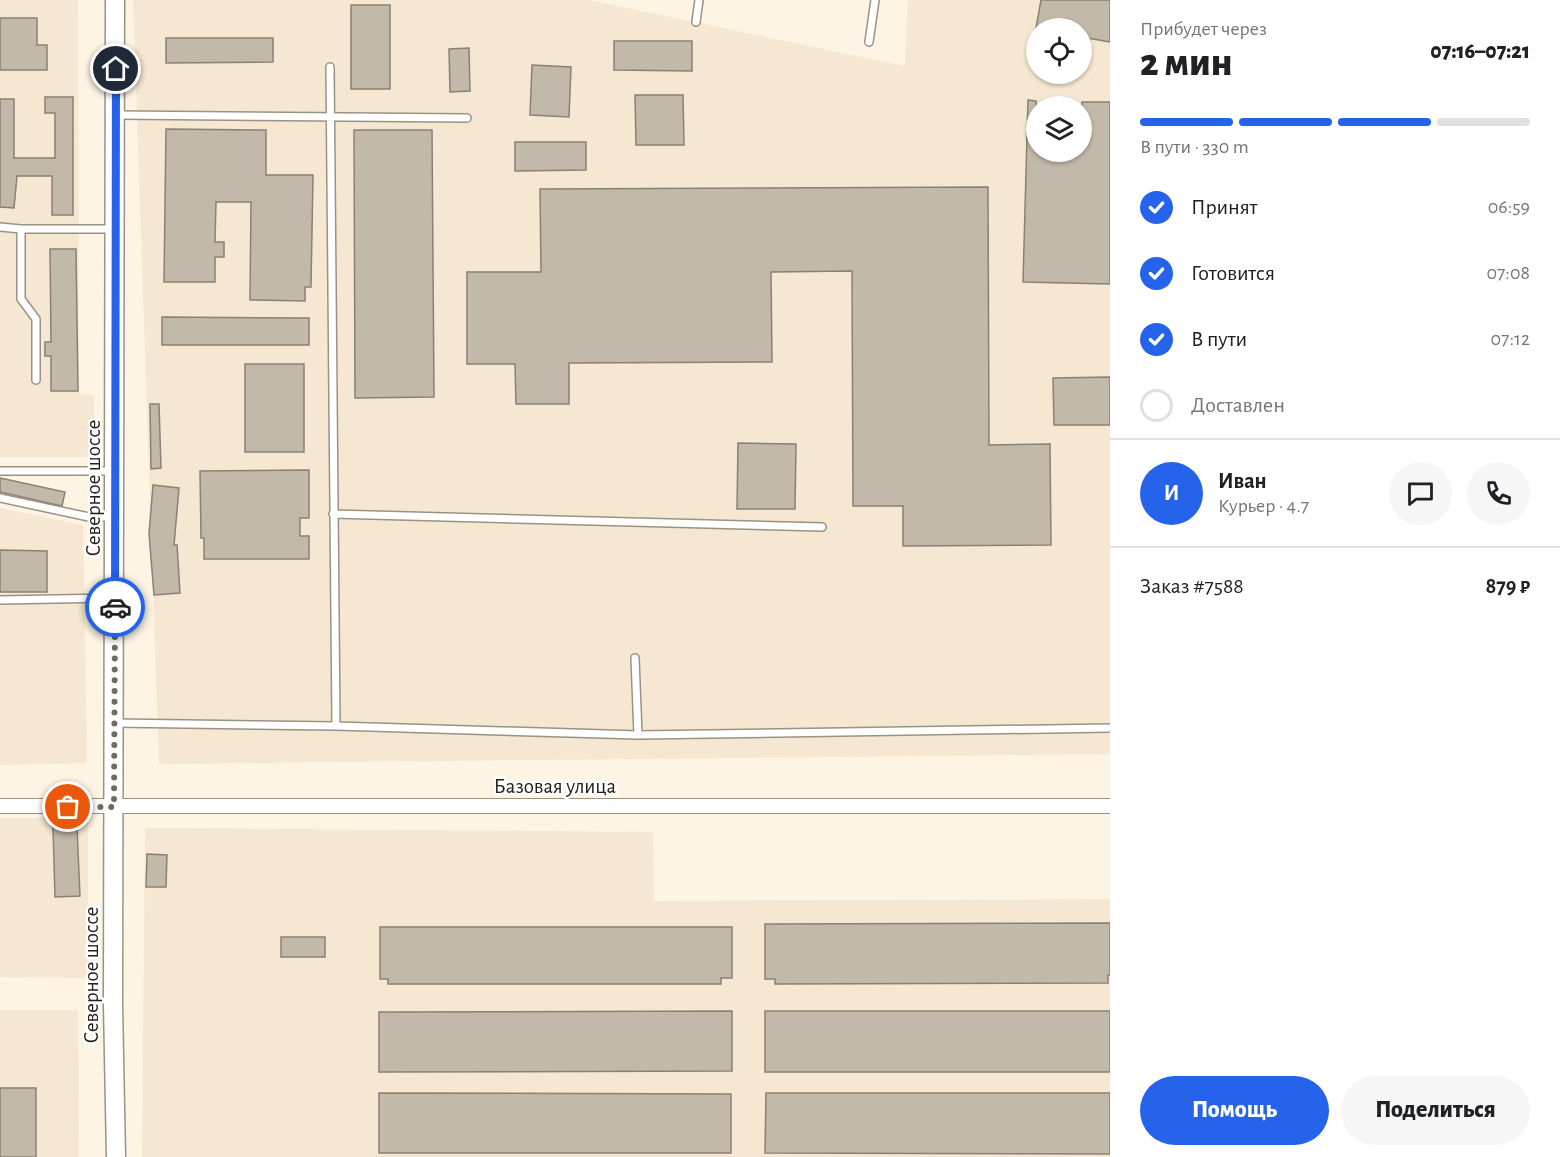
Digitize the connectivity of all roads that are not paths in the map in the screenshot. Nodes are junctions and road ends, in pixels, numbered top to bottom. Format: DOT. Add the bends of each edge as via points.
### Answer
graph roads {
  1 [pos="115,0"];
  2 [pos="699,0"];
  3 [pos="875,0"];
  4 [pos="696,22"];
  5 [pos="869,42"];
  6 [pos="330,68"];
  7 [pos="116,115"];
  8 [pos="330,118"];
  9 [pos="467,118"];
  10 [pos="0,227"];
  11 [pos="21,229"];
  12 [pos="116,229"];
  13 [pos="36,380"];
  14 [pos="0,471"];
  15 [pos="115,471"];
  16 [pos="0,498"];
  17 [pos="333,514"];
  18 [pos="115,517"];
  19 [pos="822,527"];
  20 [pos="115,598"];
  21 [pos="0,600"];
  22 [pos="635,658"];
  23 [pos="115,723"];
  24 [pos="336,726"];
  25 [pos="1110,728"];
  26 [pos="638,735"];
  27 [pos="1110,806"];
  28 [pos="0,807"];
  29 [pos="114,807"];
  30 [pos="116,1157"];
  1 -- 7 [label="main road, Северное шоссе"];
  2 -- 4 [label="lane"];
  3 -- 5 [label="lane"];
  6 -- 8 [label="lane"];
  7 -- 8 [label="lane"];
  7 -- 12 [label="main road, Северное шоссе"];
  8 -- 9 [label="lane"];
  8 -- 17 [label="lane"];
  10 -- 11 [label="lane"];
  11 -- 12 [label="lane"];
  11 -- 13 [label="lane" via="21,299 36,320"];
  12 -- 15 [label="main road, Северное шоссе"];
  14 -- 15 [label="lane"];
  15 -- 18 [label="main road, Северное шоссе"];
  16 -- 18 [label="lane" via="89,517"];
  17 -- 19 [label="lane"];
  17 -- 24 [label="lane"];
  18 -- 20 [label="main road, Северное шоссе"];
  20 -- 21 [label="lane"];
  20 -- 23 [label="main road, Северное шоссе"];
  22 -- 26 [label="lane"];
  23 -- 24 [label="lane"];
  23 -- 29 [label="main road, Северное шоссе"];
  24 -- 26 [label="lane"];
  25 -- 26 [label="lane"];
  27 -- 29 [label="street, Базовая улица"];
  28 -- 29 [label="street, Базовая улица"];
  29 -- 30 [label="main road, Северное шоссе"];
}
